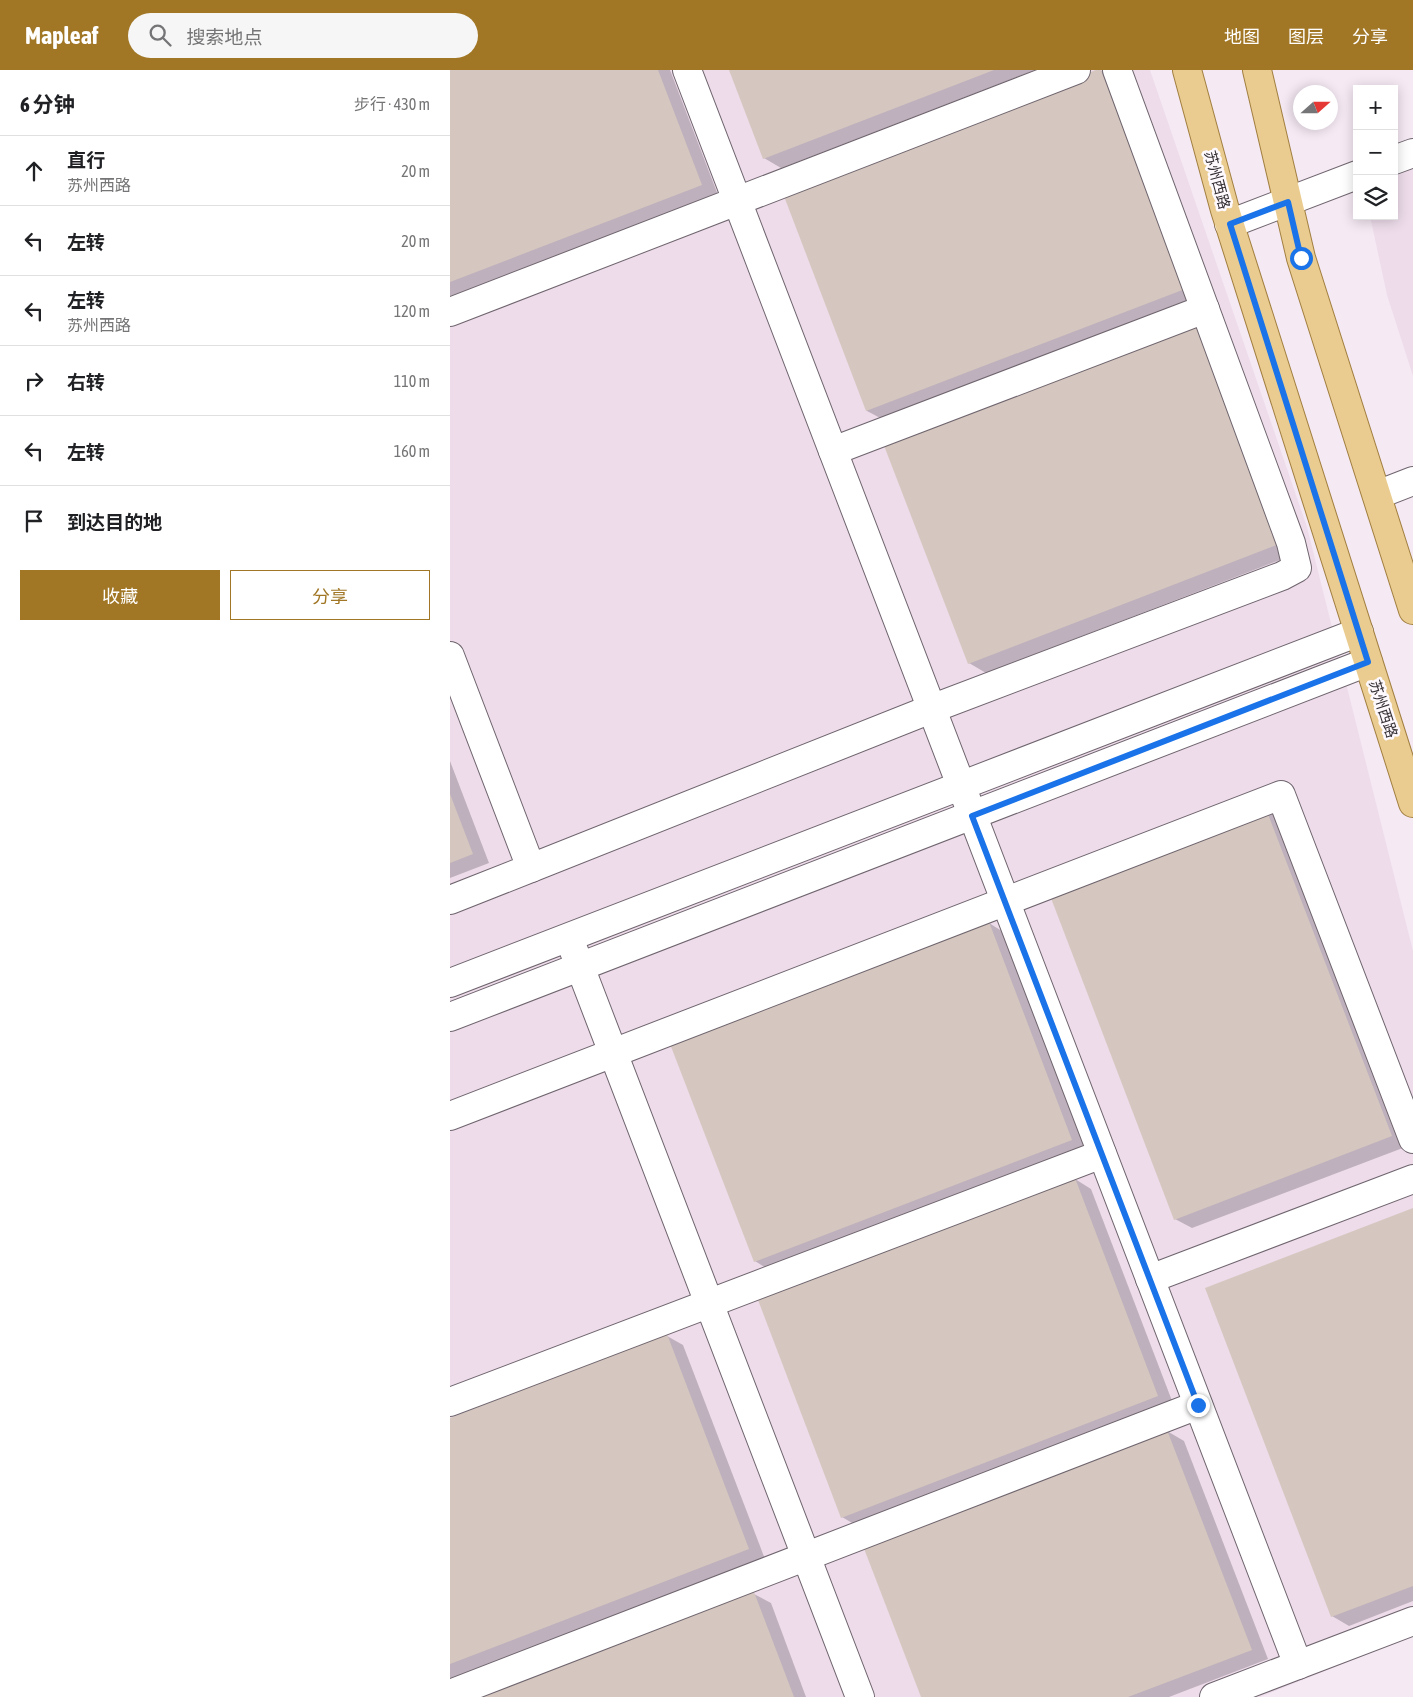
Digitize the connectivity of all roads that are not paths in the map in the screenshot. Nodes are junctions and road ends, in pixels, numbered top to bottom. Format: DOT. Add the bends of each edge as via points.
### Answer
graph roads {
  1 [pos="687,70"];
  2 [pos="1076,70"];
  3 [pos="1118,70"];
  4 [pos="1187,70"];
  5 [pos="1257,70"];
  6 [pos="1413,153"];
  7 [pos="1398,159"];
  8 [pos="1353,177"];
  9 [pos="737,201"];
  10 [pos="1288,202"];
  11 [pos="1230,224"];
  12 [pos="1205,308"];
  13 [pos="450,312"];
  14 [pos="833,451"];
  15 [pos="1413,481"];
  16 [pos="1377,495"];
  17 [pos="1413,610"];
  18 [pos="1358,632"];
  19 [pos="450,656"];
  20 [pos="1368,662"];
  21 [pos="931,709"];
  22 [pos="960,786"];
  23 [pos="1413,803"];
  24 [pos="972,816"];
  25 [pos="531,868"];
  26 [pos="450,900"];
  27 [pos="1005,902"];
  28 [pos="569,938"];
  29 [pos="580,967"];
  30 [pos="450,984"];
  31 [pos="450,1017"];
  32 [pos="613,1053"];
  33 [pos="450,1116"];
  34 [pos="1413,1139"];
  35 [pos="1102,1154"];
  36 [pos="1413,1180"];
  37 [pos="1150,1279"];
  38 [pos="709,1303"];
  39 [pos="450,1402"];
  40 [pos="1198,1405"];
  41 [pos="806,1556"];
  42 [pos="1413,1621"];
  43 [pos="1298,1665"];
  44 [pos="450,1694"];
  45 [pos="860,1697"];
  46 [pos="1214,1697"];
  1 -- 9 [label="lane"];
  2 -- 9 [label="lane"];
  3 -- 12 [label="lane"];
  4 -- 11 [label="main road, 苏州西路"];
  5 -- 10 [label="main road"];
  6 -- 7 [label="lane"];
  8 -- 10 [label="lane"];
  9 -- 13 [label="lane"];
  9 -- 14 [label="lane"];
  10 -- 11 [label="lane"];
  10 -- 16 [label="main road" via="1301,258"];
  11 -- 18 [label="main road, 苏州西路"];
  12 -- 14 [label="lane"];
  12 -- 21 [label="lane" via="1291,543 1297,568"];
  14 -- 21 [label="lane"];
  15 -- 16 [label="lane"];
  16 -- 17 [label="main road"];
  18 -- 20 [label="main road, 苏州西路"];
  18 -- 22 [label="lane"];
  19 -- 25 [label="lane"];
  20 -- 23 [label="main road, 苏州西路"];
  20 -- 24 [label="lane"];
  21 -- 22 [label="lane"];
  21 -- 25 [label="lane"];
  22 -- 24 [label="lane"];
  22 -- 28 [label="lane"];
  24 -- 27 [label="lane"];
  24 -- 29 [label="lane"];
  25 -- 26 [label="lane"];
  27 -- 32 [label="lane"];
  27 -- 34 [label="lane" via="1281,795"];
  27 -- 35 [label="lane"];
  28 -- 29 [label="lane"];
  28 -- 30 [label="lane"];
  29 -- 31 [label="lane"];
  29 -- 32 [label="lane"];
  32 -- 33 [label="lane"];
  32 -- 38 [label="lane"];
  35 -- 37 [label="lane"];
  35 -- 38 [label="lane"];
  36 -- 37 [label="lane"];
  37 -- 40 [label="lane"];
  38 -- 39 [label="lane"];
  38 -- 41 [label="lane"];
  40 -- 41 [label="lane"];
  40 -- 43 [label="lane"];
  41 -- 44 [label="lane"];
  41 -- 45 [label="lane"];
  42 -- 43 [label="lane"];
  43 -- 46 [label="lane"];
}
